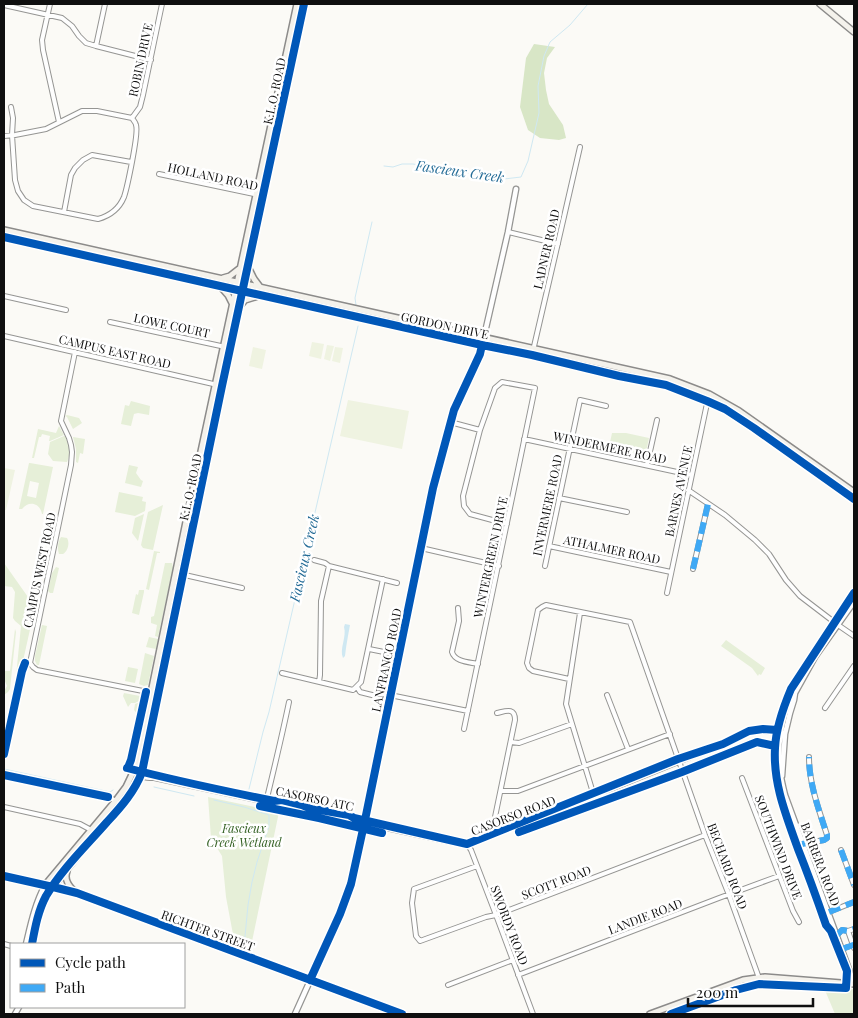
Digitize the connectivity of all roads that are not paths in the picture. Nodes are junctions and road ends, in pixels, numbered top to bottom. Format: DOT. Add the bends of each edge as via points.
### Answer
graph roads {
  1 [pos="50,4"];
  2 [pos="105,4"];
  3 [pos="162,4"];
  4 [pos="298,4"];
  5 [pos="304,4"];
  6 [pos="820,4"];
  7 [pos="4,5"];
  8 [pos="48,14"];
  9 [pos="854,32"];
  10 [pos="96,46"];
  11 [pos="151,60"];
  12 [pos="11,107"];
  13 [pos="132,118"];
  14 [pos="59,122"];
  15 [pos="4,136"];
  16 [pos="12,136"];
  17 [pos="580,147"];
  18 [pos="131,162"];
  19 [pos="159,174"];
  20 [pos="516,189"];
  21 [pos="256,195"];
  22 [pos="263,196"];
  23 [pos="64,212"];
  24 [pos="4,230"];
  25 [pos="508,232"];
  26 [pos="4,237"];
  27 [pos="558,244"];
  28 [pos="241,264"];
  29 [pos="248,265"];
  30 [pos="218,278"];
  31 [pos="237,282"];
  32 [pos="244,284"];
  33 [pos="220,286"];
  34 [pos="261,288"];
  35 [pos="236,290"];
  36 [pos="242,292"];
  37 [pos="259,295"];
  38 [pos="4,296"];
  39 [pos="232,306"];
  40 [pos="238,308"];
  41 [pos="66,310"];
  42 [pos="110,322"];
  43 [pos="4,336"];
  44 [pos="484,337"];
  45 [pos="482,345"];
  46 [pos="223,346"];
  47 [pos="230,348"];
  48 [pos="533,348"];
  49 [pos="75,352"];
  50 [pos="532,355"];
  51 [pos="215,384"];
  52 [pos="222,386"];
  53 [pos="708,394"];
  54 [pos="707,400"];
  55 [pos="606,406"];
  56 [pos="657,420"];
  57 [pos="450,422"];
  58 [pos="480,430"];
  59 [pos="524,439"];
  60 [pos="569,449"];
  61 [pos="647,465"];
  62 [pos="691,475"];
  63 [pos="688,490"];
  64 [pos="854,492"];
  65 [pos="559,498"];
  66 [pos="854,499"];
  67 [pos="708,504"];
  68 [pos="627,512"];
  69 [pos="507,524"];
  70 [pos="549,546"];
  71 [pos="421,548"];
  72 [pos="314,560"];
  73 [pos="329,566"];
  74 [pos="499,566"];
  75 [pos="545,566"];
  76 [pos="693,569"];
  77 [pos="671,572"];
  78 [pos="176,573"];
  79 [pos="183,574"];
  80 [pos="383,580"];
  81 [pos="396,583"];
  82 [pos="242,588"];
  83 [pos="667,593"];
  84 [pos="854,602"];
  85 [pos="458,608"];
  86 [pos="580,613"];
  87 [pos="838,625"];
  88 [pos="854,636"];
  89 [pos="369,649"];
  90 [pos="399,655"];
  91 [pos="478,664"];
  92 [pos="854,666"];
  93 [pos="282,674"];
  94 [pos="569,679"];
  95 [pos="319,682"];
  96 [pos="357,687"];
  97 [pos="151,693"];
  98 [pos="158,694"];
  99 [pos="390,695"];
  100 [pos="607,695"];
  101 [pos="380,697"];
  102 [pos="289,702"];
  103 [pos="825,708"];
  104 [pos="468,712"];
  105 [pos="497,713"];
  106 [pos="572,724"];
  107 [pos="464,729"];
  108 [pos="783,733"];
  109 [pos="670,734"];
  110 [pos="511,742"];
  111 [pos="628,749"];
  112 [pos="809,757"];
  113 [pos="678,762"];
  114 [pos="584,766"];
  115 [pos="135,768"];
  116 [pos="4,774"];
  117 [pos="141,774"];
  118 [pos="742,778"];
  119 [pos="501,791"];
  120 [pos="594,796"];
  121 [pos="116,801"];
  122 [pos="266,802"];
  123 [pos="4,807"];
  124 [pos="364,824"];
  125 [pos="91,830"];
  126 [pos="97,834"];
  127 [pos="493,834"];
  128 [pos="705,835"];
  129 [pos="467,844"];
  130 [pos="802,844"];
  131 [pos="841,850"];
  132 [pos="68,866"];
  133 [pos="477,866"];
  134 [pos="4,876"];
  135 [pos="779,876"];
  136 [pos="45,885"];
  137 [pos="53,886"];
  138 [pos="854,886"];
  139 [pos="77,893"];
  140 [pos="729,895"];
  141 [pos="854,902"];
  142 [pos="829,912"];
  143 [pos="496,915"];
  144 [pos="798,922"];
  145 [pos="854,929"];
  146 [pos="848,931"];
  147 [pos="837,935"];
  148 [pos="26,943"];
  149 [pos="32,943"];
  150 [pos="854,946"];
  151 [pos="842,949"];
  152 [pos="513,960"];
  153 [pos="518,976"];
  154 [pos="758,978"];
  155 [pos="310,980"];
  156 [pos="854,984"];
  157 [pos="448,986"];
  158 [pos="295,1014"];
  159 [pos="402,1014"];
  160 [pos="533,1014"];
  161 [pos="650,1014"];
  1 -- 8 [label="street"];
  2 -- 10 [label="street"];
  3 -- 11 [label="street, ROBIN DRIVE"];
  4 -- 21 [label="main road, K.L.O. ROAD"];
  5 -- 22 [label="main road, K.L.O. ROAD"];
  6 -- 9 [label="main road"];
  7 -- 8 [label="street"];
  8 -- 10 [label="street" via="62,18 86,43"];
  8 -- 14 [label="street" via="43,50"];
  10 -- 11 [label="street"];
  11 -- 13 [label="street, ROBIN DRIVE" via="140,107"];
  12 -- 16 [label="street"];
  13 -- 14 [label="street" via="82,111"];
  13 -- 18 [label="street" via="137,136"];
  14 -- 16 [label="street" via="46,129"];
  15 -- 16 [label="street"];
  16 -- 23 [label="street" via="18,192 33,206"];
  17 -- 27 [label="street, LADNER ROAD"];
  18 -- 23 [label="street" via="124,198 108,216 98,219"];
  18 -- 23 [label="street" via="92,155 83,160 71,175"];
  19 -- 21 [label="street, HOLLAND ROAD"];
  20 -- 25 [label="street, LANFRANCO ROAD"];
  21 -- 22 [label="street, HOLLAND ROAD"];
  21 -- 28 [label="main road, K.L.O. ROAD"];
  22 -- 29 [label="main road, K.L.O. ROAD"];
  24 -- 30 [label="main road, GORDON DRIVE"];
  25 -- 27 [label="street"];
  25 -- 44 [label="street, LANFRANCO ROAD"];
  26 -- 33 [label="main road, GORDON DRIVE"];
  27 -- 48 [label="street, LADNER ROAD"];
  28 -- 30 [label="main road" via="235,274"];
  28 -- 31 [label="main road, K.L.O. ROAD"];
  29 -- 32 [label="main road, K.L.O. ROAD"];
  29 -- 34 [label="main road"];
  30 -- 31 [label="main road, GORDON DRIVE"];
  31 -- 32 [label="main road, GORDON DRIVE"];
  31 -- 35 [label="main road, K.L.O. ROAD"];
  32 -- 34 [label="main road, GORDON DRIVE"];
  32 -- 36 [label="main road, K.L.O. ROAD"];
  33 -- 35 [label="main road, GORDON DRIVE"];
  33 -- 39 [label="main road" via="230,297"];
  34 -- 44 [label="main road, GORDON DRIVE"];
  35 -- 36 [label="main road, GORDON DRIVE"];
  35 -- 39 [label="main road, K.L.O. ROAD"];
  36 -- 37 [label="main road, GORDON DRIVE"];
  36 -- 40 [label="main road, K.L.O. ROAD"];
  37 -- 40 [label="main road" via="245,300"];
  37 -- 45 [label="main road, GORDON DRIVE"];
  38 -- 41 [label="street"];
  39 -- 46 [label="main road, K.L.O. ROAD"];
  40 -- 47 [label="main road, K.L.O. ROAD"];
  42 -- 46 [label="street, LOWE COURT"];
  43 -- 49 [label="street, CAMPUS EAST ROAD"];
  44 -- 45 [label="street, LANFRANCO ROAD"];
  44 -- 48 [label="main road, GORDON DRIVE"];
  45 -- 50 [label="main road, GORDON DRIVE"];
  45 -- 57 [label="street, LANFRANCO ROAD"];
  46 -- 47 [label="street, LOWE COURT"];
  46 -- 51 [label="main road, K.L.O. ROAD"];
  47 -- 52 [label="main road, K.L.O. ROAD"];
  48 -- 50 [label="street, LADNER ROAD"];
  48 -- 53 [label="main road, GORDON DRIVE" via="670,379"];
  49 -- 51 [label="street, CAMPUS EAST ROAD"];
  49 -- 97 [label="street, CAMPUS WEST ROAD" via="61,422 71,445 71,465 30,663 37,670"];
  50 -- 54 [label="main road, GORDON DRIVE" via="666,385"];
  51 -- 52 [label="street, CAMPUS EAST ROAD"];
  51 -- 78 [label="main road, K.L.O. ROAD"];
  52 -- 79 [label="main road, K.L.O. ROAD"];
  53 -- 54 [label="street, BARNES AVENUE"];
  53 -- 64 [label="main road, GORDON DRIVE" via="739,411"];
  54 -- 62 [label="street, BARNES AVENUE"];
  54 -- 66 [label="main road, GORDON DRIVE" via="754,428"];
  55 -- 60 [label="street, INVERMERE ROAD" via="580,400"];
  56 -- 61 [label="street"];
  57 -- 58 [label="street"];
  57 -- 71 [label="street, LANFRANCO ROAD"];
  58 -- 59 [label="street, WINTERGREEN DRIVE" via="495,388 502,382 535,388"];
  58 -- 69 [label="street" via="463,496 464,506 470,514"];
  59 -- 60 [label="street, WINDERMERE ROAD"];
  59 -- 69 [label="street, WINTERGREEN DRIVE"];
  60 -- 61 [label="street, WINDERMERE ROAD"];
  60 -- 65 [label="street, INVERMERE ROAD"];
  61 -- 62 [label="street, WINDERMERE ROAD"];
  62 -- 63 [label="street, BARNES AVENUE"];
  63 -- 67 [label="street"];
  63 -- 77 [label="street, BARNES AVENUE"];
  65 -- 68 [label="street"];
  65 -- 70 [label="street, INVERMERE ROAD"];
  67 -- 76 [label="street"];
  67 -- 87 [label="street" via="754,540 769,554 800,596"];
  69 -- 74 [label="street, WINTERGREEN DRIVE"];
  70 -- 75 [label="street, INVERMERE ROAD"];
  70 -- 77 [label="street, ATHALMER ROAD"];
  71 -- 74 [label="street"];
  71 -- 90 [label="street, LANFRANCO ROAD"];
  72 -- 73 [label="street"];
  73 -- 80 [label="street"];
  73 -- 95 [label="street" via="321,601"];
  74 -- 91 [label="street, WINTERGREEN DRIVE"];
  77 -- 83 [label="street, BARNES AVENUE"];
  78 -- 79 [label="street"];
  78 -- 97 [label="main road, K.L.O. ROAD"];
  79 -- 82 [label="street"];
  79 -- 98 [label="main road, K.L.O. ROAD"];
  80 -- 81 [label="street"];
  80 -- 89 [label="street"];
  84 -- 87 [label="street"];
  85 -- 91 [label="street" via="453,656"];
  86 -- 94 [label="street"];
  86 -- 94 [label="street" via="546,605 538,610 527,663 532,671"];
  86 -- 109 [label="street, BECHARD ROAD" via="630,622"];
  87 -- 88 [label="street"];
  87 -- 108 [label="street" via="794,693"];
  89 -- 90 [label="street"];
  89 -- 96 [label="street"];
  90 -- 99 [label="street, LANFRANCO ROAD"];
  91 -- 104 [label="street, WINTERGREEN DRIVE"];
  92 -- 103 [label="street"];
  93 -- 95 [label="street"];
  94 -- 106 [label="street" via="566,704"];
  95 -- 96 [label="street" via="353,690"];
  96 -- 101 [label="street" via="360,692"];
  97 -- 98 [label="street, CAMPUS WEST ROAD"];
  97 -- 115 [label="main road, K.L.O. ROAD"];
  98 -- 117 [label="main road, K.L.O. ROAD"];
  99 -- 104 [label="street"];
  99 -- 124 [label="street, LANFRANCO ROAD"];
  100 -- 111 [label="street"];
  102 -- 122 [label="street"];
  104 -- 107 [label="street, WINTERGREEN DRIVE"];
  105 -- 110 [label="street" via="509,711 515,715"];
  106 -- 110 [label="street" via="519,744"];
  106 -- 114 [label="street"];
  108 -- 113 [label="street, CASORSO ROAD" via="749,732"];
  108 -- 130 [label="street, BARRERA ROAD" via="781,780"];
  109 -- 111 [label="street"];
  109 -- 113 [label="street, BECHARD ROAD"];
  110 -- 119 [label="street"];
  111 -- 114 [label="street"];
  112 -- 130 [label="street" via="816,803 827,838"];
  113 -- 120 [label="street, CASORSO ROAD"];
  113 -- 128 [label="street, BECHARD ROAD"];
  114 -- 119 [label="street" via="518,791"];
  114 -- 120 [label="street"];
  115 -- 117 [label="street"];
  115 -- 121 [label="main road, K.L.O. ROAD"];
  116 -- 121 [label="street"];
  117 -- 122 [label="street, CASORSO ROAD"];
  117 -- 126 [label="main road, K.L.O. ROAD" via="132,792"];
  118 -- 135 [label="street, SOUTHWIND DRIVE"];
  119 -- 127 [label="street"];
  120 -- 127 [label="street, CASORSO ROAD"];
  121 -- 125 [label="main road, K.L.O. ROAD"];
  122 -- 124 [label="street, CASORSO ROAD"];
  123 -- 125 [label="street" via="80,824"];
  124 -- 129 [label="street, CASORSO ROAD"];
  124 -- 155 [label="street, LANFRANCO ROAD" via="351,884"];
  125 -- 126 [label="street"];
  125 -- 136 [label="main road, K.L.O. ROAD"];
  126 -- 132 [label="main road, K.L.O. ROAD"];
  127 -- 129 [label="street, CASORSO ROAD"];
  128 -- 140 [label="street, BECHARD ROAD"];
  128 -- 143 [label="street, SCOTT ROAD"];
  129 -- 133 [label="street, SWORDY ROAD"];
  130 -- 142 [label="street, BARRERA ROAD"];
  131 -- 138 [label="street"];
  132 -- 137 [label="main road, K.L.O. ROAD"];
  132 -- 139 [label="main road" via="67,882"];
  133 -- 143 [label="street, SWORDY ROAD"];
  133 -- 143 [label="street, SCOTT ROAD" via="414,889 412,903 416,936 420,941"];
  134 -- 136 [label="main road, RICHTER STREET"];
  135 -- 140 [label="street, LANDIE ROAD"];
  135 -- 144 [label="street, SOUTHWIND DRIVE"];
  136 -- 137 [label="main road, RICHTER STREET"];
  136 -- 148 [label="street, K.L.O. ROAD" via="34,910"];
  137 -- 139 [label="main road, RICHTER STREET"];
  137 -- 149 [label="street, K.L.O. ROAD" via="39,912"];
  139 -- 155 [label="main road, RICHTER STREET"];
  140 -- 153 [label="street, LANDIE ROAD"];
  140 -- 154 [label="street, BECHARD ROAD"];
  141 -- 142 [label="street"];
  142 -- 147 [label="street, BARRERA ROAD"];
  143 -- 152 [label="street, SWORDY ROAD"];
  145 -- 146 [label="street"];
  146 -- 147 [label="street" via="842,930"];
  146 -- 150 [label="street"];
  147 -- 151 [label="street, BARRERA ROAD"];
  150 -- 151 [label="street"];
  151 -- 156 [label="street, BARRERA ROAD"];
  152 -- 153 [label="street, SWORDY ROAD"];
  152 -- 157 [label="street"];
  153 -- 160 [label="street, SWORDY ROAD"];
  154 -- 156 [label="main road"];
  154 -- 161 [label="main road" via="743,980"];
  155 -- 158 [label="street, LANFRANCO ROAD"];
  155 -- 159 [label="main road, RICHTER STREET"];
}
